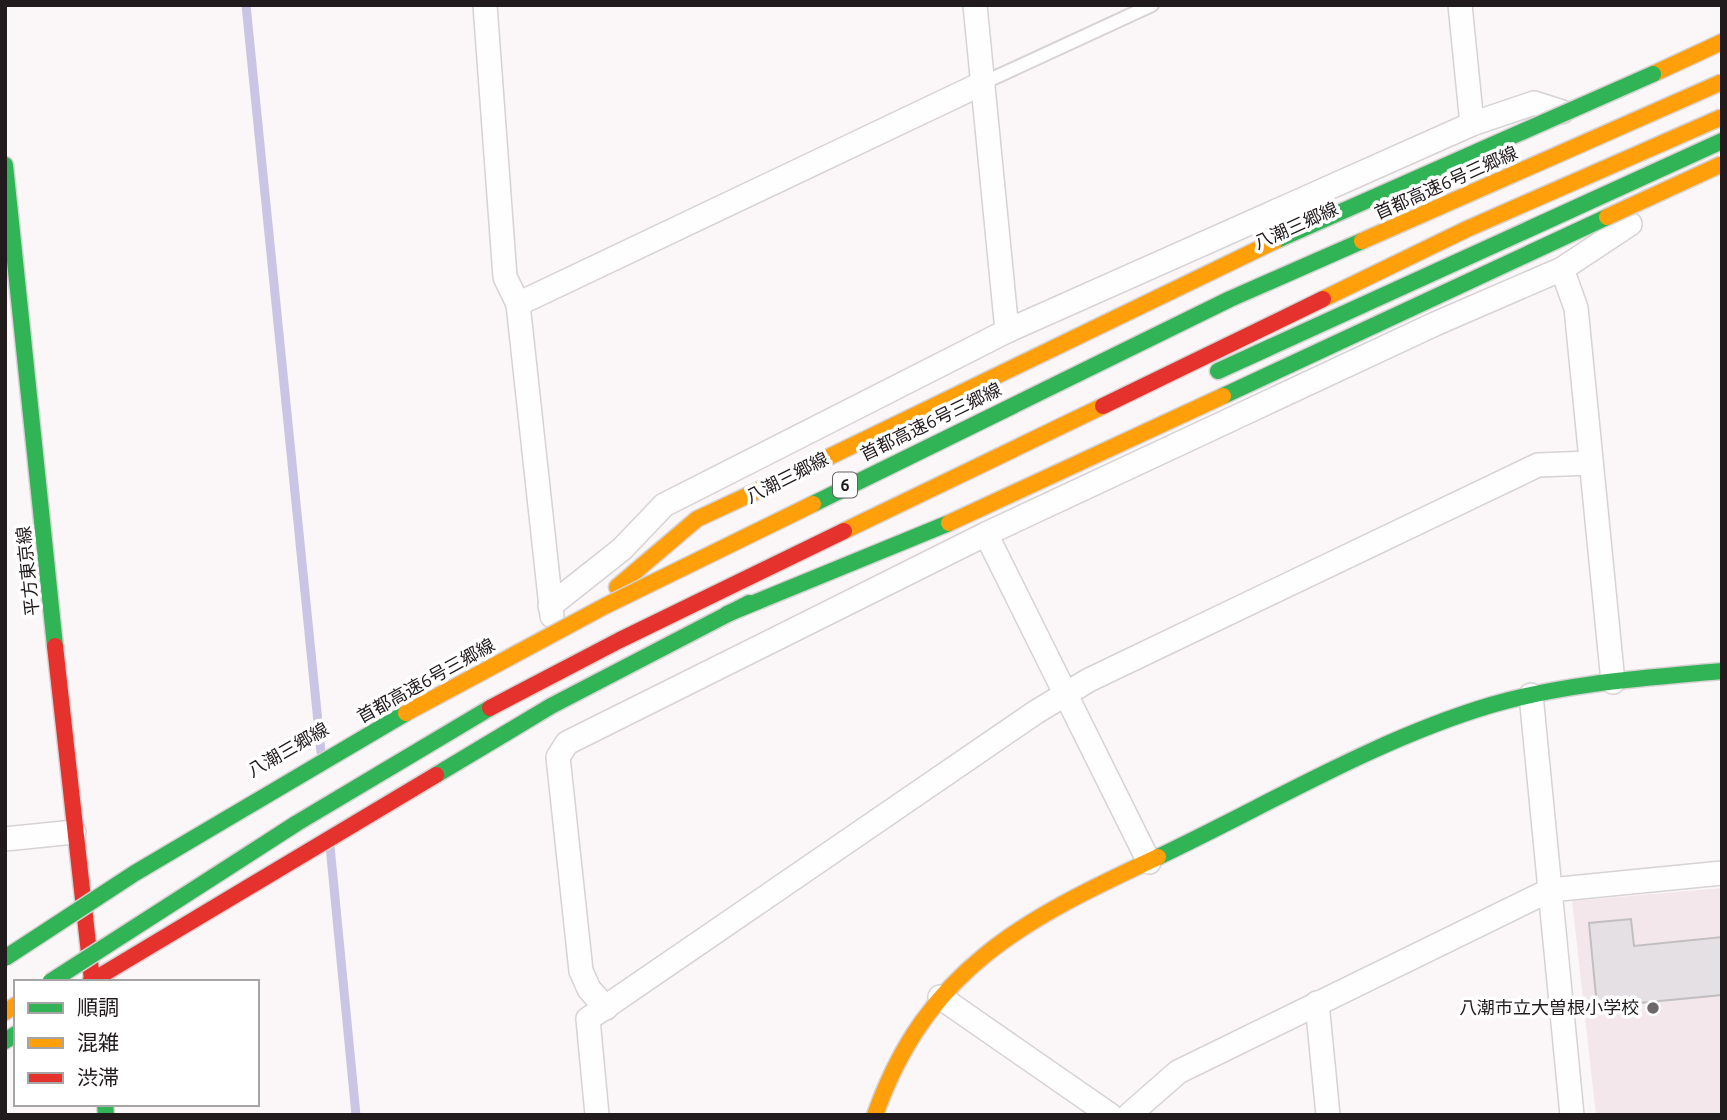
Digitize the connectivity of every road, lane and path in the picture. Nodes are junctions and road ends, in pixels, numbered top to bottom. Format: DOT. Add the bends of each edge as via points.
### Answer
graph roads {
  1 [pos="485,5"];
  2 [pos="975,5"];
  3 [pos="1153,5"];
  4 [pos="1461,5"];
  5 [pos="1722,42"];
  6 [pos="1722,55"];
  7 [pos="1722,82"];
  8 [pos="983,83"];
  9 [pos="1722,117"];
  10 [pos="1581,118"];
  11 [pos="1472,124"];
  12 [pos="1722,141"];
  13 [pos="1688,156"];
  14 [pos="5,164"];
  15 [pos="1722,164"];
  16 [pos="1562,269"];
  17 [pos="518,304"];
  18 [pos="1007,331"];
  19 [pos="1257,352"];
  20 [pos="1329,374"];
  21 [pos="1206,376"];
  22 [pos="887,447"];
  23 [pos="1590,463"];
  24 [pos="826,479"];
  25 [pos="909,522"];
  26 [pos="986,534"];
  27 [pos="617,587"];
  28 [pos="551,614"];
  29 [pos="727,614"];
  30 [pos="1722,671"];
  31 [pos="1613,682"];
  32 [pos="1066,694"];
  33 [pos="1531,695"];
  34 [pos="74,832"];
  35 [pos="5,839"];
  36 [pos="1149,862"];
  37 [pos="1722,873"];
  38 [pos="82,890"];
  39 [pos="1550,890"];
  40 [pos="5,939"];
  41 [pos="5,958"];
  42 [pos="53,980"];
  43 [pos="92,980"];
  44 [pos="94,980"];
  45 [pos="940,997"];
  46 [pos="1317,1003"];
  47 [pos="606,1008"];
  48 [pos="597,1115"];
  49 [pos="875,1115"];
  50 [pos="1110,1115"];
  51 [pos="1129,1115"];
  52 [pos="1328,1115"];
  53 [pos="1572,1115"];
  1 -- 17 [label="street" via="505,277"];
  2 -- 8 [label="street"];
  3 -- 8 [label="lane"];
  4 -- 11 [label="street"];
  5 -- 27 [label="main road, bridge" via="1272,242 697,519"];
  6 -- 10 [label="main road, 八潮三郷線"];
  7 -- 41 [label="main road, 首都高速6号三郷線 / 6, bridge" via="1230,299 617,599 426,701 135,873"];
  8 -- 17 [label="street"];
  8 -- 18 [label="street"];
  9 -- 42 [label="main road, 6, bridge" via="1467,229 620,640 456,726"];
  10 -- 11 [label="street" via="1534,103"];
  10 -- 22 [label="main road, 八潮三郷線" via="1240,272"];
  11 -- 18 [label="street"];
  12 -- 13 [label="main road"];
  13 -- 16 [label="street" via="1643,216"];
  13 -- 19 [label="main road"];
  14 -- 34 [label="main road, 平方東京線"];
  15 -- 29 [label="main road, bridge" via="949,523"];
  16 -- 20 [label="street"];
  16 -- 23 [label="street" via="1576,308"];
  17 -- 28 [label="street"];
  18 -- 28 [label="street" via="664,505"];
  19 -- 20 [label="street"];
  19 -- 21 [label="main road"];
  20 -- 26 [label="street"];
  23 -- 31 [label="street"];
  23 -- 32 [label="street" via="1538,465"];
  24 -- 27 [label="main road, 八潮三郷線"];
  25 -- 29 [label="main road"];
  26 -- 32 [label="street"];
  26 -- 47 [label="street" via="567,743 558,757 581,971"];
  27 -- 28 [label="main road, 八潮三郷線"];
  28 -- 38 [label="main road, 八潮三郷線"];
  29 -- 44 [label="main road" via="551,706"];
  30 -- 31 [label="main road"];
  31 -- 33 [label="main road"];
  32 -- 36 [label="street"];
  32 -- 47 [label="street"];
  33 -- 36 [label="main road" via="1452,720 1353,760"];
  33 -- 39 [label="street"];
  34 -- 35 [label="street"];
  34 -- 38 [label="main road, 平方東京線"];
  36 -- 45 [label="main road" via="1065,902 1004,939"];
  37 -- 39 [label="street"];
  38 -- 40 [label="main road"];
  38 -- 43 [label="main road, 平方東京線"];
  39 -- 46 [label="street"];
  39 -- 53 [label="street"];
  45 -- 49 [label="main road" via="911,1038"];
  45 -- 50 [label="street"];
  46 -- 51 [label="street" via="1178,1072"];
  46 -- 52 [label="street"];
  47 -- 48 [label="street" via="588,1019"];
}
